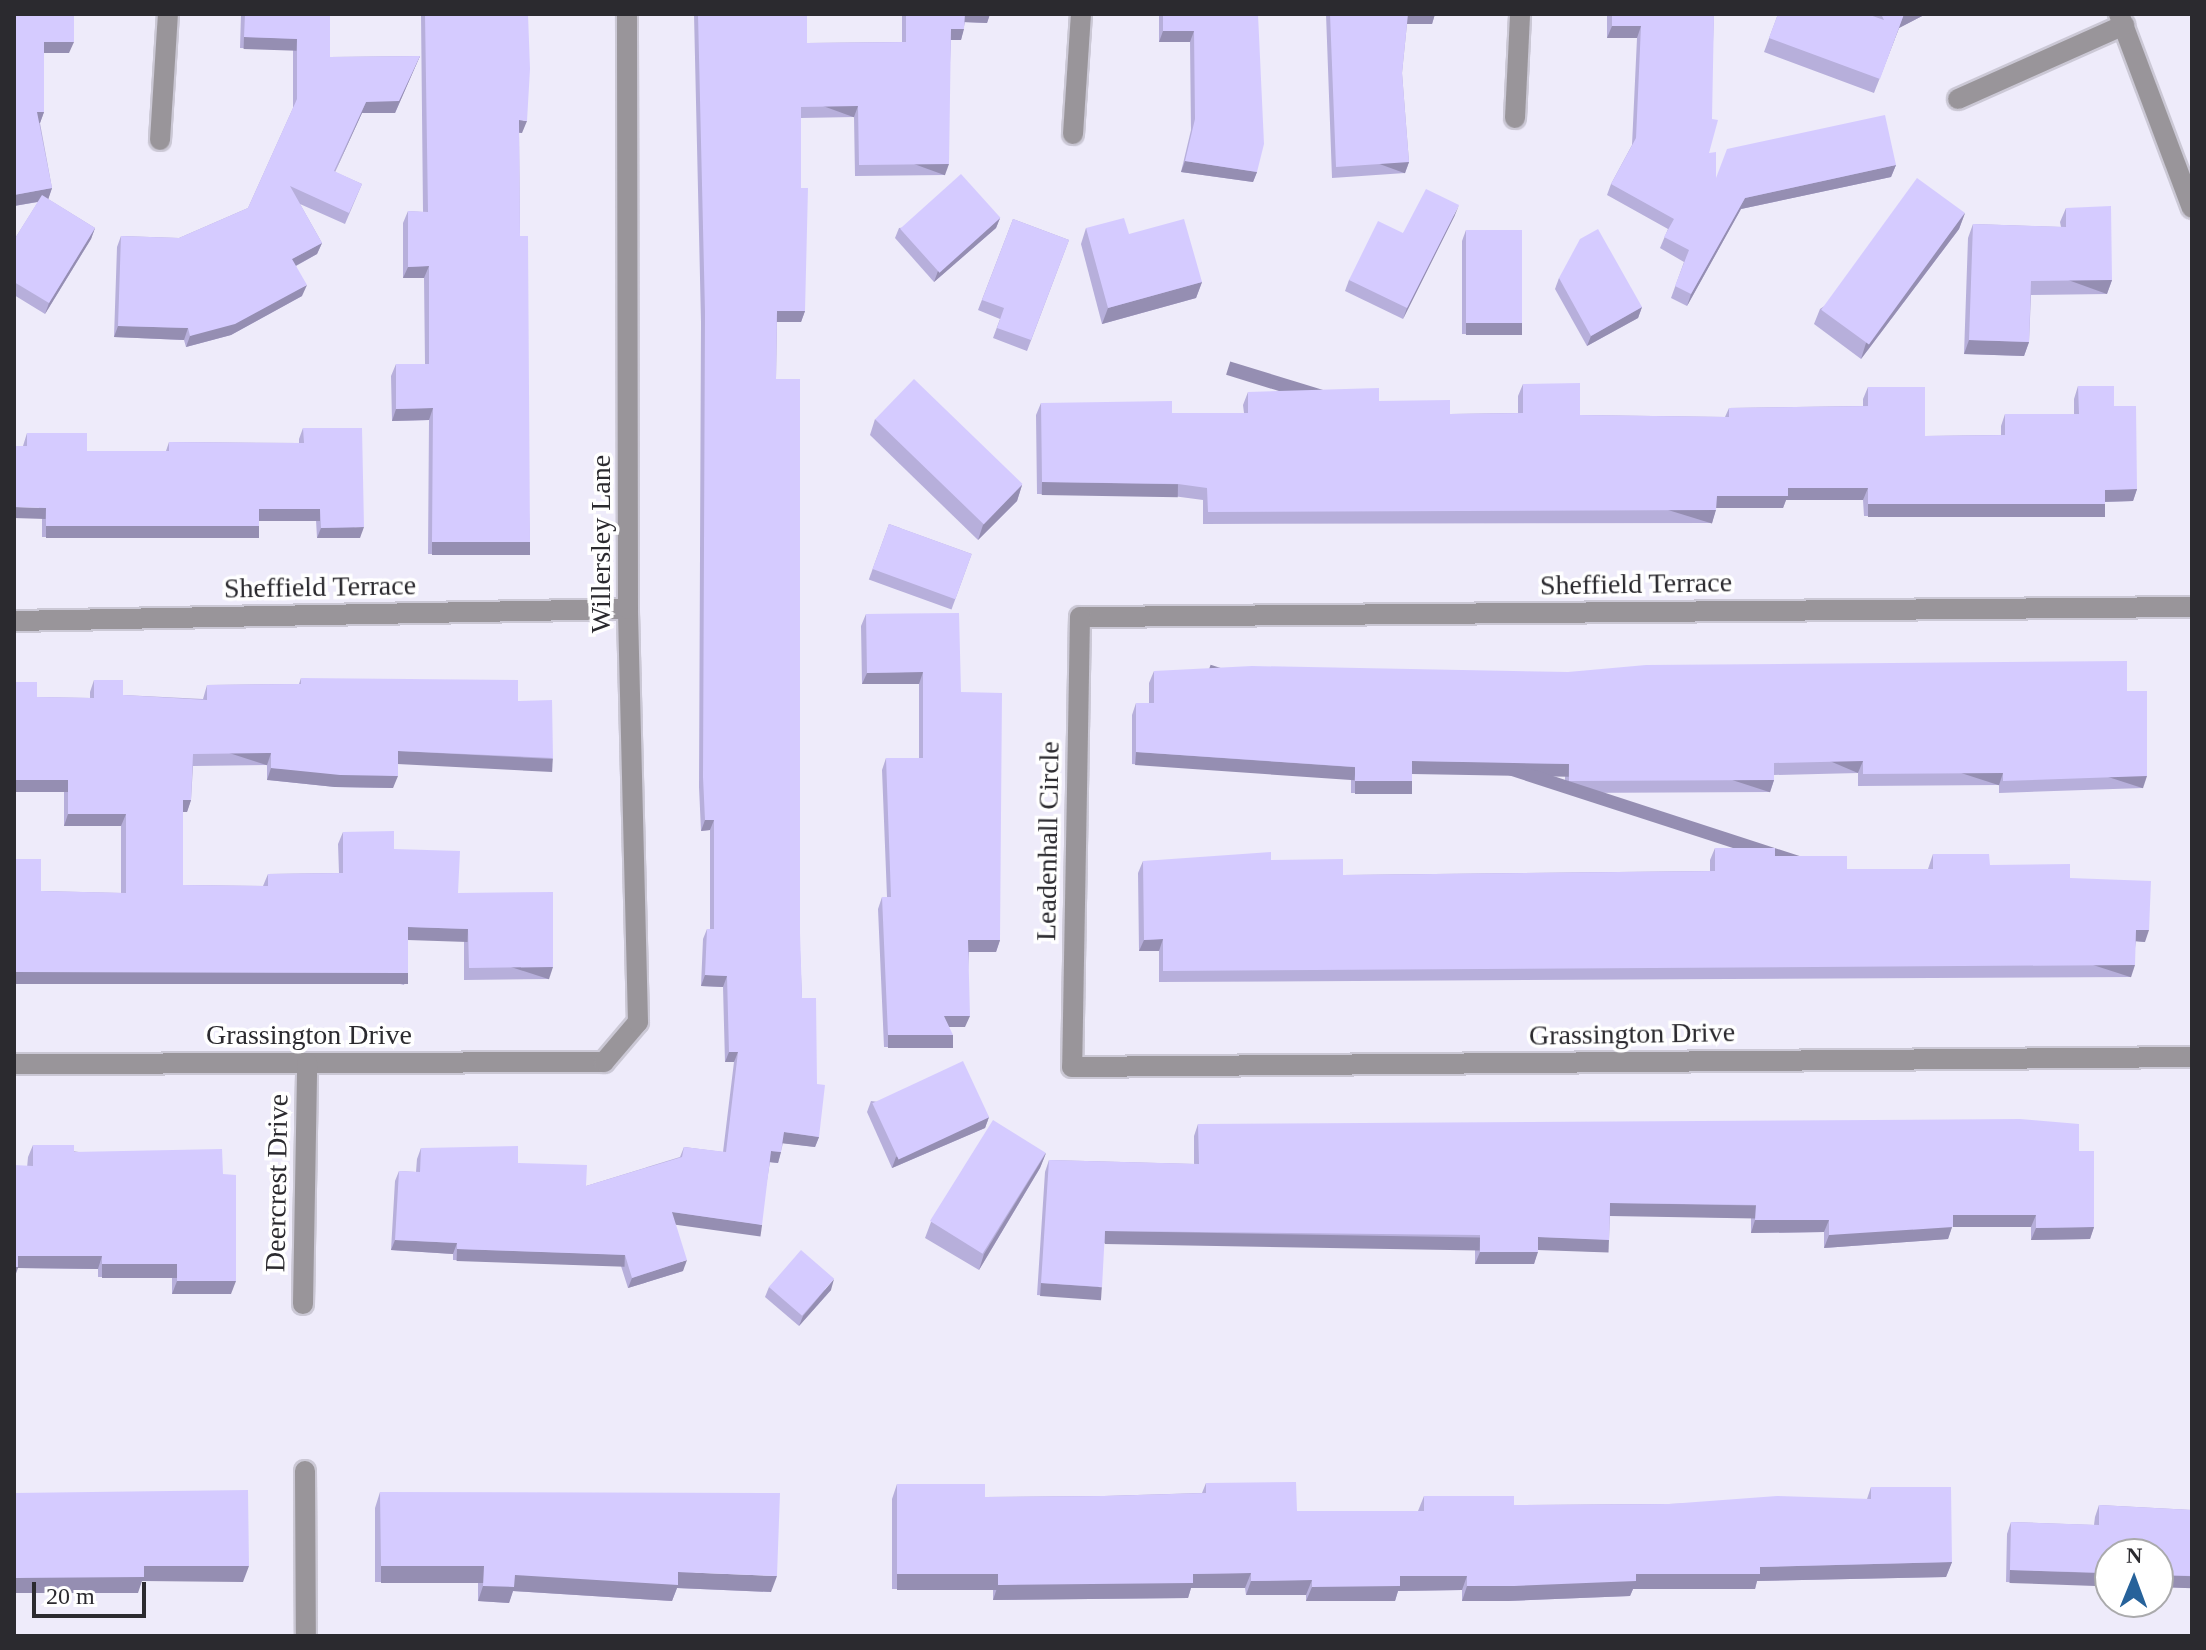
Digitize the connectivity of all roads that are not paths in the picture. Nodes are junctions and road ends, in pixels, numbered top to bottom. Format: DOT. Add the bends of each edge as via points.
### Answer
graph roads {
  1 [pos="168,14"];
  2 [pos="627,14"];
  3 [pos="1081,14"];
  4 [pos="1520,14"];
  5 [pos="2122,19"];
  6 [pos="1958,99"];
  7 [pos="1515,118"];
  8 [pos="1073,134"];
  9 [pos="160,140"];
  10 [pos="2192,208"];
  11 [pos="2192,607"];
  12 [pos="628,609"];
  13 [pos="1080,617"];
  14 [pos="14,621"];
  15 [pos="2192,1057"];
  16 [pos="604,1062"];
  17 [pos="307,1063"];
  18 [pos="14,1064"];
  19 [pos="1072,1067"];
  20 [pos="303,1304"];
  21 [pos="305,1471"];
  22 [pos="306,1636"];
  1 -- 9 [label="street"];
  2 -- 12 [label="street, Willersley Lane"];
  3 -- 8 [label="street"];
  4 -- 7 [label="street"];
  5 -- 6 [label="street"];
  5 -- 10 [label="street"];
  11 -- 13 [label="street, Sheffield Terrace"];
  12 -- 14 [label="street, Sheffield Terrace"];
  12 -- 16 [label="street, Willersley Lane" via="638,1022"];
  13 -- 19 [label="street, Leadenhall Circle"];
  15 -- 19 [label="street, Grassington Drive"];
  16 -- 17 [label="street, Grassington Drive"];
  17 -- 18 [label="street, Grassington Drive"];
  17 -- 20 [label="street, Deercrest Drive"];
  21 -- 22 [label="street"];
}
